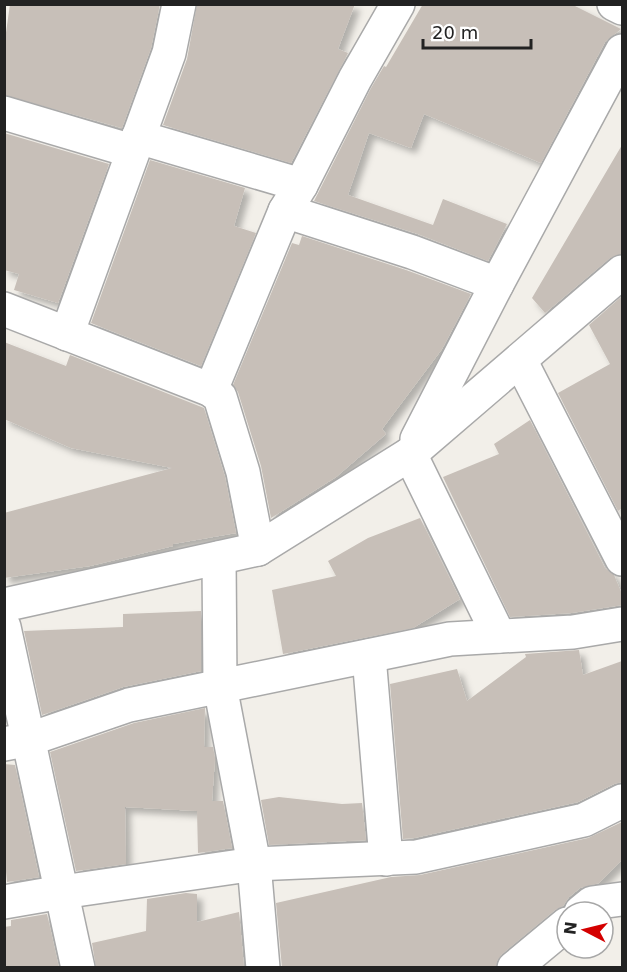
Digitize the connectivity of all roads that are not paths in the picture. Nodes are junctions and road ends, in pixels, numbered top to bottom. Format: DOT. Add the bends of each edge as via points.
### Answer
graph roads {
  1 [pos="179,4"];
  2 [pos="398,4"];
  3 [pos="614,4"];
  4 [pos="622,8"];
  5 [pos="622,55"];
  6 [pos="4,113"];
  7 [pos="135,144"];
  8 [pos="293,198"];
  9 [pos="622,272"];
  10 [pos="497,284"];
  11 [pos="4,309"];
  12 [pos="67,334"];
  13 [pos="520,360"];
  14 [pos="211,390"];
  15 [pos="410,454"];
  16 [pos="258,549"];
  17 [pos="219,558"];
  18 [pos="622,559"];
  19 [pos="4,605"];
  20 [pos="622,624"];
  21 [pos="4,627"];
  22 [pos="499,636"];
  23 [pos="369,656"];
  24 [pos="220,686"];
  25 [pos="17,742"];
  26 [pos="622,801"];
  27 [pos="386,859"];
  28 [pos="254,864"];
  29 [pos="62,891"];
  30 [pos="4,902"];
  31 [pos="555,934"];
  32 [pos="78,968"];
  33 [pos="263,968"];
  34 [pos="514,968"];
  1 -- 7 [label="street" via="169,53"];
  2 -- 8 [label="street"];
  3 -- 4 [label="street"];
  5 -- 10 [label="street"];
  6 -- 7 [label="street"];
  7 -- 8 [label="street"];
  7 -- 12 [label="street"];
  8 -- 10 [label="street" via="412,252"];
  8 -- 14 [label="street"];
  9 -- 13 [label="street"];
  10 -- 15 [label="street"];
  11 -- 12 [label="street"];
  12 -- 14 [label="street"];
  13 -- 15 [label="street"];
  13 -- 18 [label="street"];
  14 -- 16 [label="street" via="220,397 243,472"];
  15 -- 16 [label="street"];
  15 -- 22 [label="street"];
  16 -- 17 [label="street"];
  17 -- 19 [label="street"];
  17 -- 24 [label="street"];
  20 -- 22 [label="street" via="573,632"];
  21 -- 25 [label="street"];
  22 -- 23 [label="street" via="450,639"];
  23 -- 24 [label="street"];
  23 -- 27 [label="street"];
  24 -- 25 [label="street" via="129,705"];
  24 -- 28 [label="street"];
  25 -- 29 [label="street"];
  26 -- 27 [label="street" via="584,820 416,857"];
  27 -- 28 [label="street"];
  28 -- 29 [label="street"];
  28 -- 33 [label="street"];
  29 -- 30 [label="street"];
  29 -- 32 [label="street"];
  31 -- 34 [label="street"];
}
